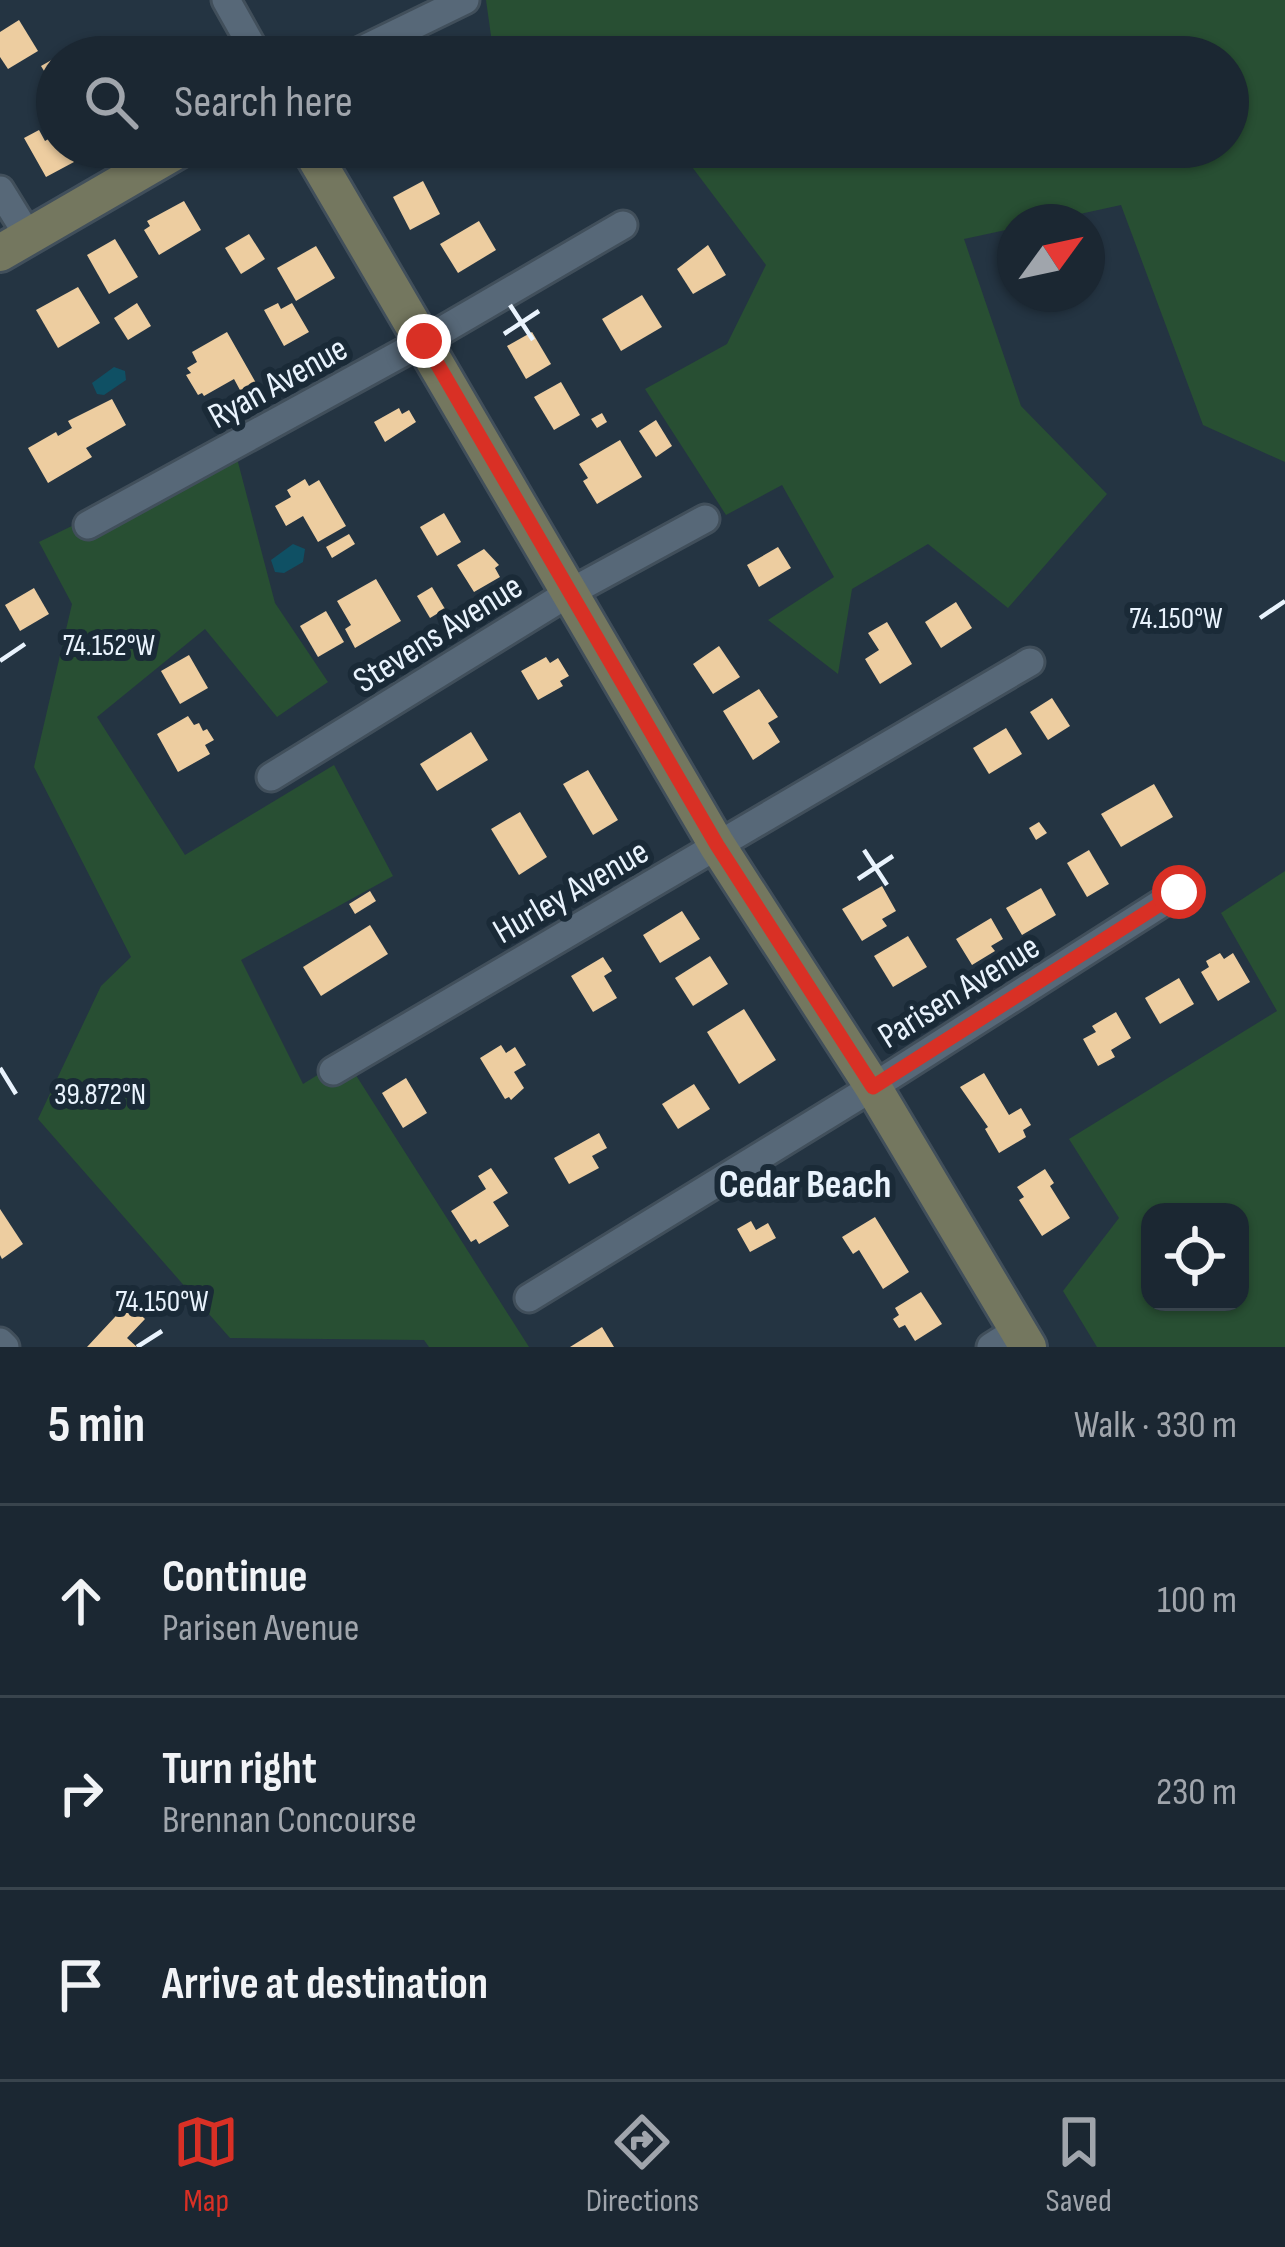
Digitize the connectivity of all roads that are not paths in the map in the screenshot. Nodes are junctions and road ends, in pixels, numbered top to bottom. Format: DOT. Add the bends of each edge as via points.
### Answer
graph roads {
  1 [pos="226,0"];
  2 [pos="465,0"];
  3 [pos="246,36"];
  4 [pos="391,36"];
  5 [pos="146,168"];
  6 [pos="321,168"];
  7 [pos="0,190"];
  8 [pos="623,225"];
  9 [pos="15,245"];
  10 [pos="424,341"];
  11 [pos="705,519"];
  12 [pos="88,525"];
  13 [pos="569,593"];
  14 [pos="1030,662"];
  15 [pos="271,777"];
  16 [pos="717,845"];
  17 [pos="1179,892"];
  18 [pos="333,1071"];
  19 [pos="873,1087"];
  20 [pos="529,1298"];
  21 [pos="1012,1342"];
  1 -- 3 [label="street"];
  2 -- 4 [label="street"];
  5 -- 9 [label="main road"];
  6 -- 10 [label="main road"];
  7 -- 9 [label="street"];
  8 -- 10 [label="street, Ryan Avenue"];
  10 -- 12 [label="street, Ryan Avenue"];
  10 -- 13 [label="main road"];
  11 -- 13 [label="street, Stevens Avenue"];
  13 -- 15 [label="street, Stevens Avenue"];
  13 -- 16 [label="main road"];
  14 -- 16 [label="street, Hurley Avenue"];
  16 -- 18 [label="street, Hurley Avenue"];
  16 -- 19 [label="main road"];
  17 -- 19 [label="street, Parisen Avenue"];
  19 -- 20 [label="street, Parisen Avenue"];
  19 -- 21 [label="main road"];
}
